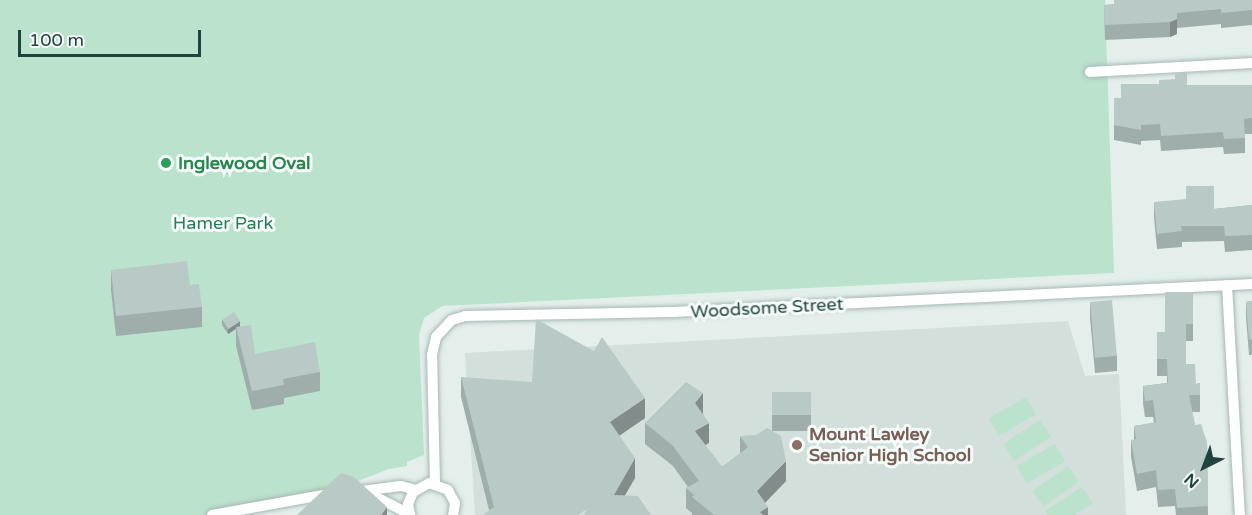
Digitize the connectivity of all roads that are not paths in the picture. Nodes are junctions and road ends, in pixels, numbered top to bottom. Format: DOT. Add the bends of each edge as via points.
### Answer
graph roads {
  1 [pos="1252,63"];
  2 [pos="1090,72"];
  3 [pos="1227,285"];
  4 [pos="1252,285"];
  5 [pos="435,483"];
  6 [pos="416,489"];
  7 [pos="319,496"];
  8 [pos="410,514"];
  9 [pos="212,515"];
  10 [pos="453,515"];
  11 [pos="1240,515"];
  1 -- 2 [label="street"];
  3 -- 4 [label="street, Woodsome Street"];
  3 -- 5 [label="street, Woodsome Street" via="685,312 465,316 452,320 436,337 432,355"];
  3 -- 11 [label="street"];
  5 -- 6 [label="street"];
  5 -- 10 [label="street" via="453,496"];
  6 -- 7 [label="street" via="401,486"];
  6 -- 8 [label="street" via="410,498"];
  7 -- 8 [label="street" via="380,499"];
  7 -- 9 [label="street"];
}
